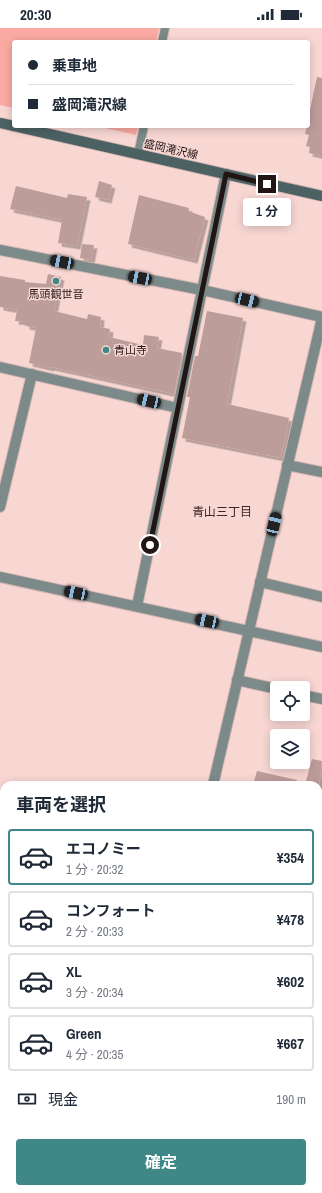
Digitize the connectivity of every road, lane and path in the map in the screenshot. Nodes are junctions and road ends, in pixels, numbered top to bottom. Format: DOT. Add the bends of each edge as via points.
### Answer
graph roads {
  1 [pos="165,28"];
  2 [pos="162,40"];
  3 [pos="0,123"];
  4 [pos="12,126"];
  5 [pos="23,128"];
  6 [pos="144,128"];
  7 [pos="138,154"];
  8 [pos="226,174"];
  9 [pos="322,196"];
  10 [pos="0,250"];
  11 [pos="202,290"];
  12 [pos="322,318"];
  13 [pos="0,367"];
  14 [pos="32,374"];
  15 [pos="178,408"];
  16 [pos="288,465"];
  17 [pos="322,472"];
  18 [pos="0,507"];
  19 [pos="0,577"];
  20 [pos="260,582"];
  21 [pos="322,597"];
  22 [pos="138,606"];
  23 [pos="249,630"];
  24 [pos="322,647"];
  25 [pos="237,680"];
  26 [pos="270,687"];
  27 [pos="310,696"];
  28 [pos="322,699"];
  29 [pos="214,781"];
  1 -- 2 [label="lane"];
  3 -- 4 [label="main road, 盛岡滝沢線"];
  5 -- 7 [label="main road, 盛岡滝沢線"];
  6 -- 7 [label="lane"];
  7 -- 8 [label="main road, 盛岡滝沢線"];
  8 -- 9 [label="main road, 盛岡滝沢線"];
  8 -- 11 [label="street"];
  10 -- 11 [label="street"];
  11 -- 12 [label="street"];
  11 -- 15 [label="street"];
  12 -- 16 [label="street"];
  13 -- 14 [label="street"];
  14 -- 15 [label="street"];
  14 -- 18 [label="street"];
  15 -- 22 [label="street"];
  16 -- 17 [label="street"];
  16 -- 20 [label="street"];
  19 -- 22 [label="street"];
  20 -- 21 [label="street"];
  20 -- 23 [label="street"];
  22 -- 23 [label="street"];
  23 -- 24 [label="street"];
  23 -- 25 [label="street"];
  25 -- 26 [label="street"];
  25 -- 29 [label="street"];
  27 -- 28 [label="street"];
}
